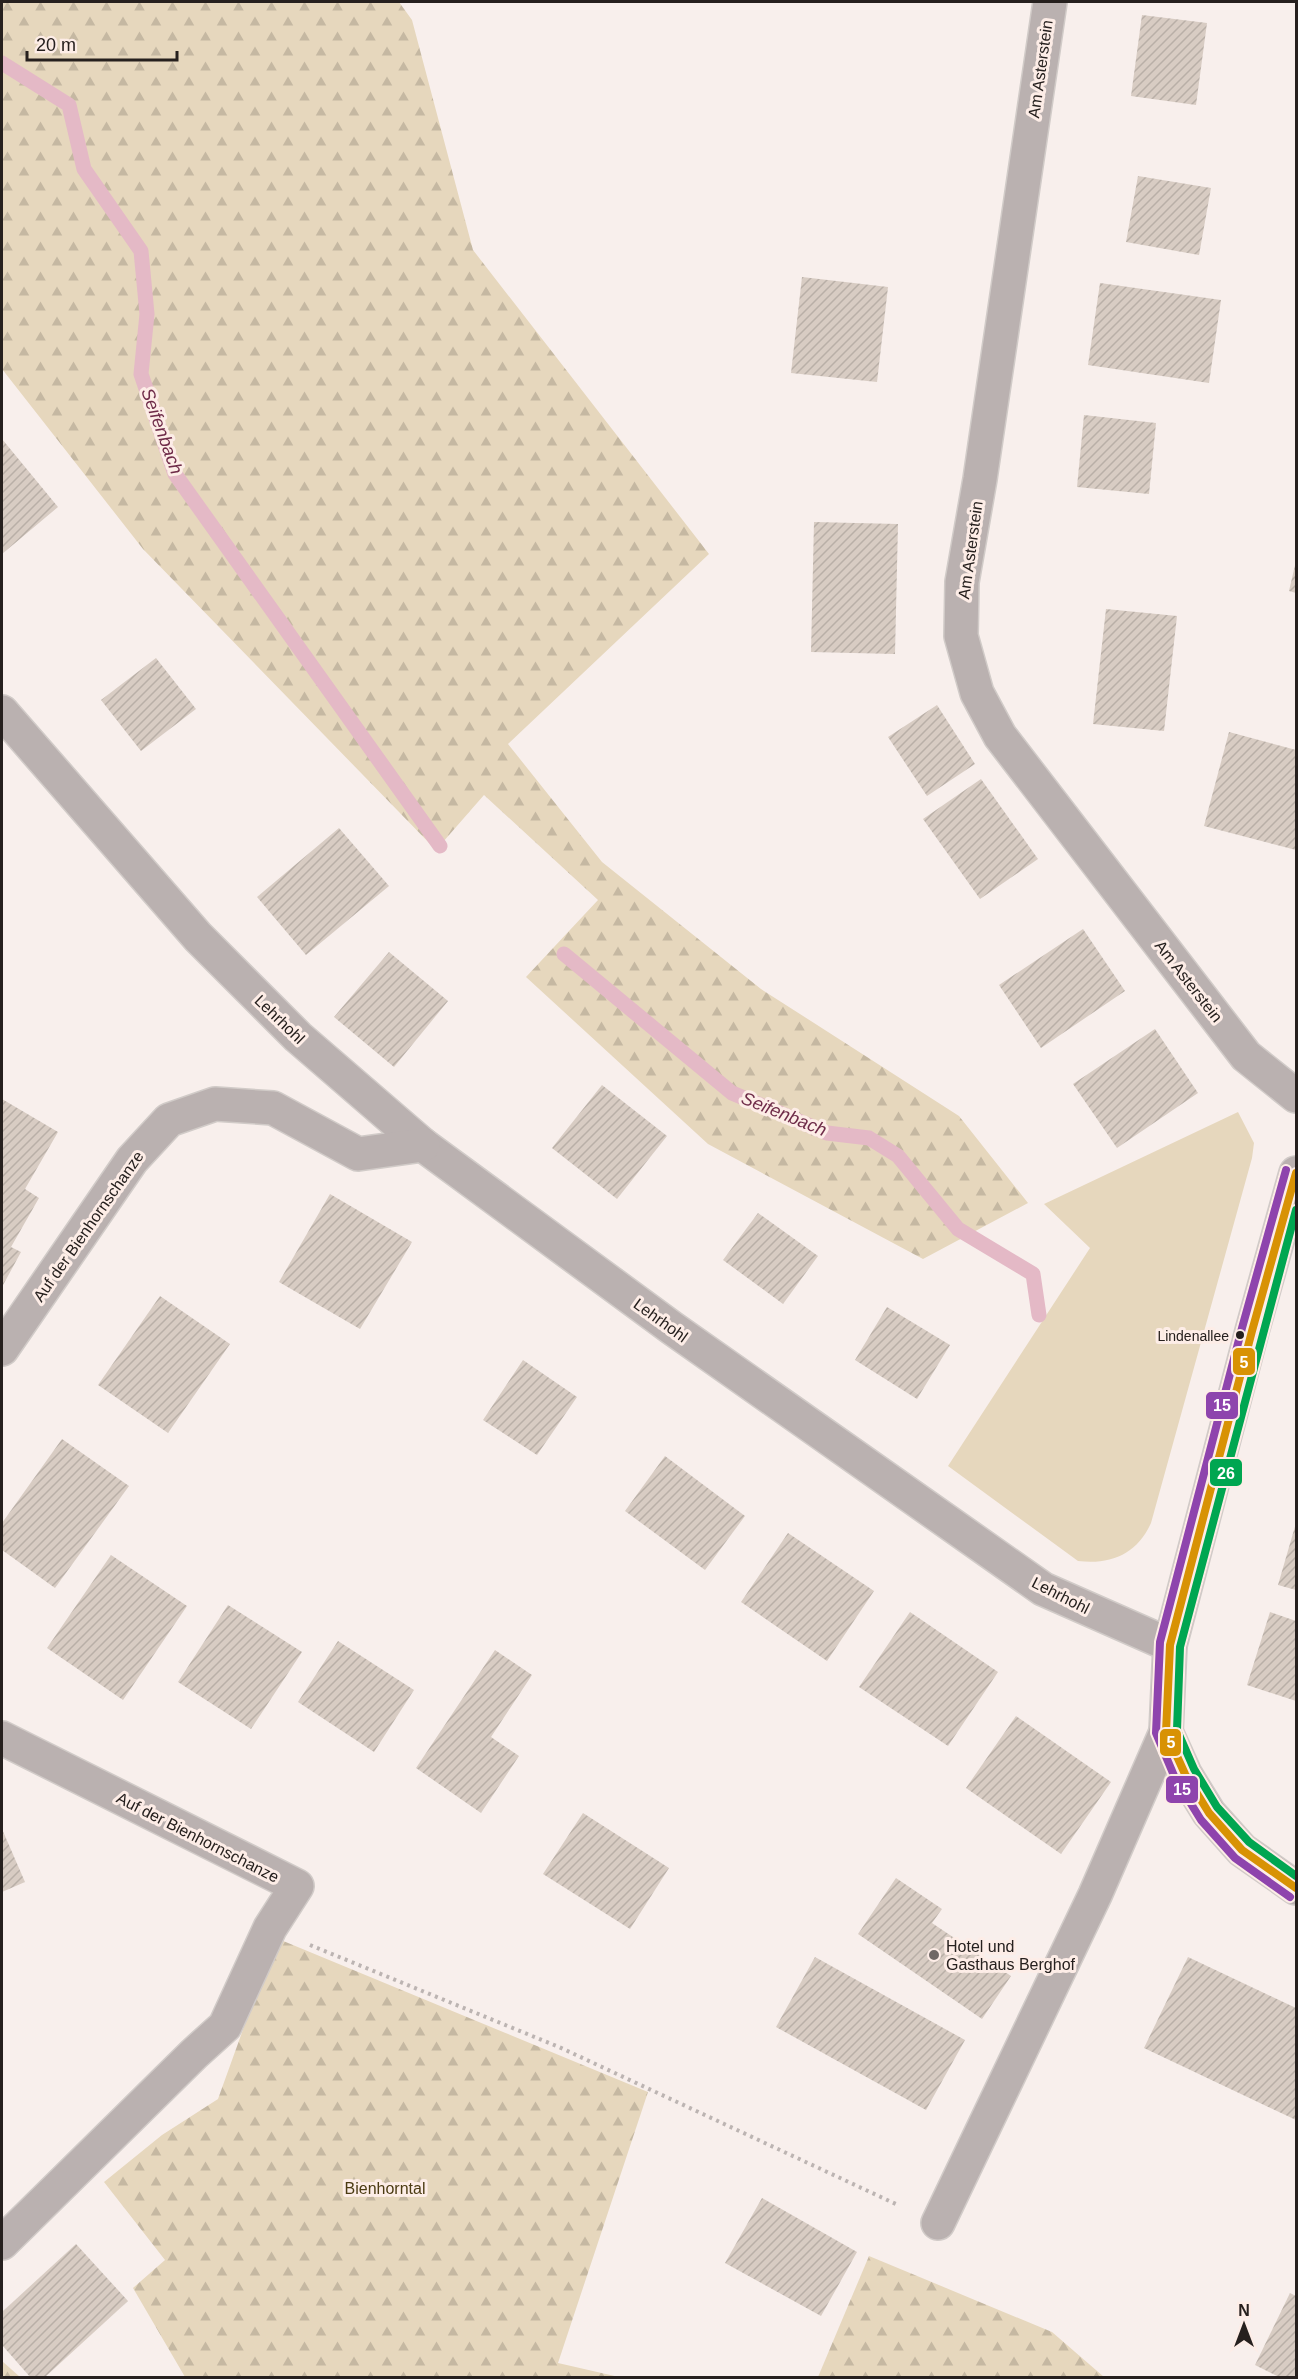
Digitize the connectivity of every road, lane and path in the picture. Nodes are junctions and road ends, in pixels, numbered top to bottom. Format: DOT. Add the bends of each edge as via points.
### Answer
graph roads {
  1 [pos="1050,2"];
  2 [pos="2,712"];
  3 [pos="1296,1096"];
  4 [pos="423,1145"];
  5 [pos="1296,1173"];
  6 [pos="2,1349"];
  7 [pos="1170,1645"];
  8 [pos="1166,1732"];
  9 [pos="2,1738"];
  10 [pos="1296,1888"];
  11 [pos="270,1929"];
  12 [pos="938,2223"];
  13 [pos="2,2242"];
  1 -- 3 [label="street, Am Asterstein" via="962,582 961,636 977,693 1000,736 1246,1056"];
  2 -- 4 [label="street, Lehrhohl" via="198,937 298,1038"];
  4 -- 6 [label="street, Auf der Bienhornschanze" via="358,1154 273,1108 214,1104 169,1120 132,1160"];
  4 -- 7 [label="street, Lehrhohl" via="672,1328 1043,1589"];
  5 -- 7 [label="street"];
  7 -- 8 [label="street"];
  8 -- 10 [label="street" via="1209,1813 1242,1850"];
  8 -- 12 [label="street" via="1095,1895"];
  9 -- 11 [label="street, Auf der Bienhornschanze" via="297,1886"];
  11 -- 12 [label="path" via="559,2047"];
  11 -- 13 [label="street, Auf der Bienhornschanze" via="225,2026"];
}
